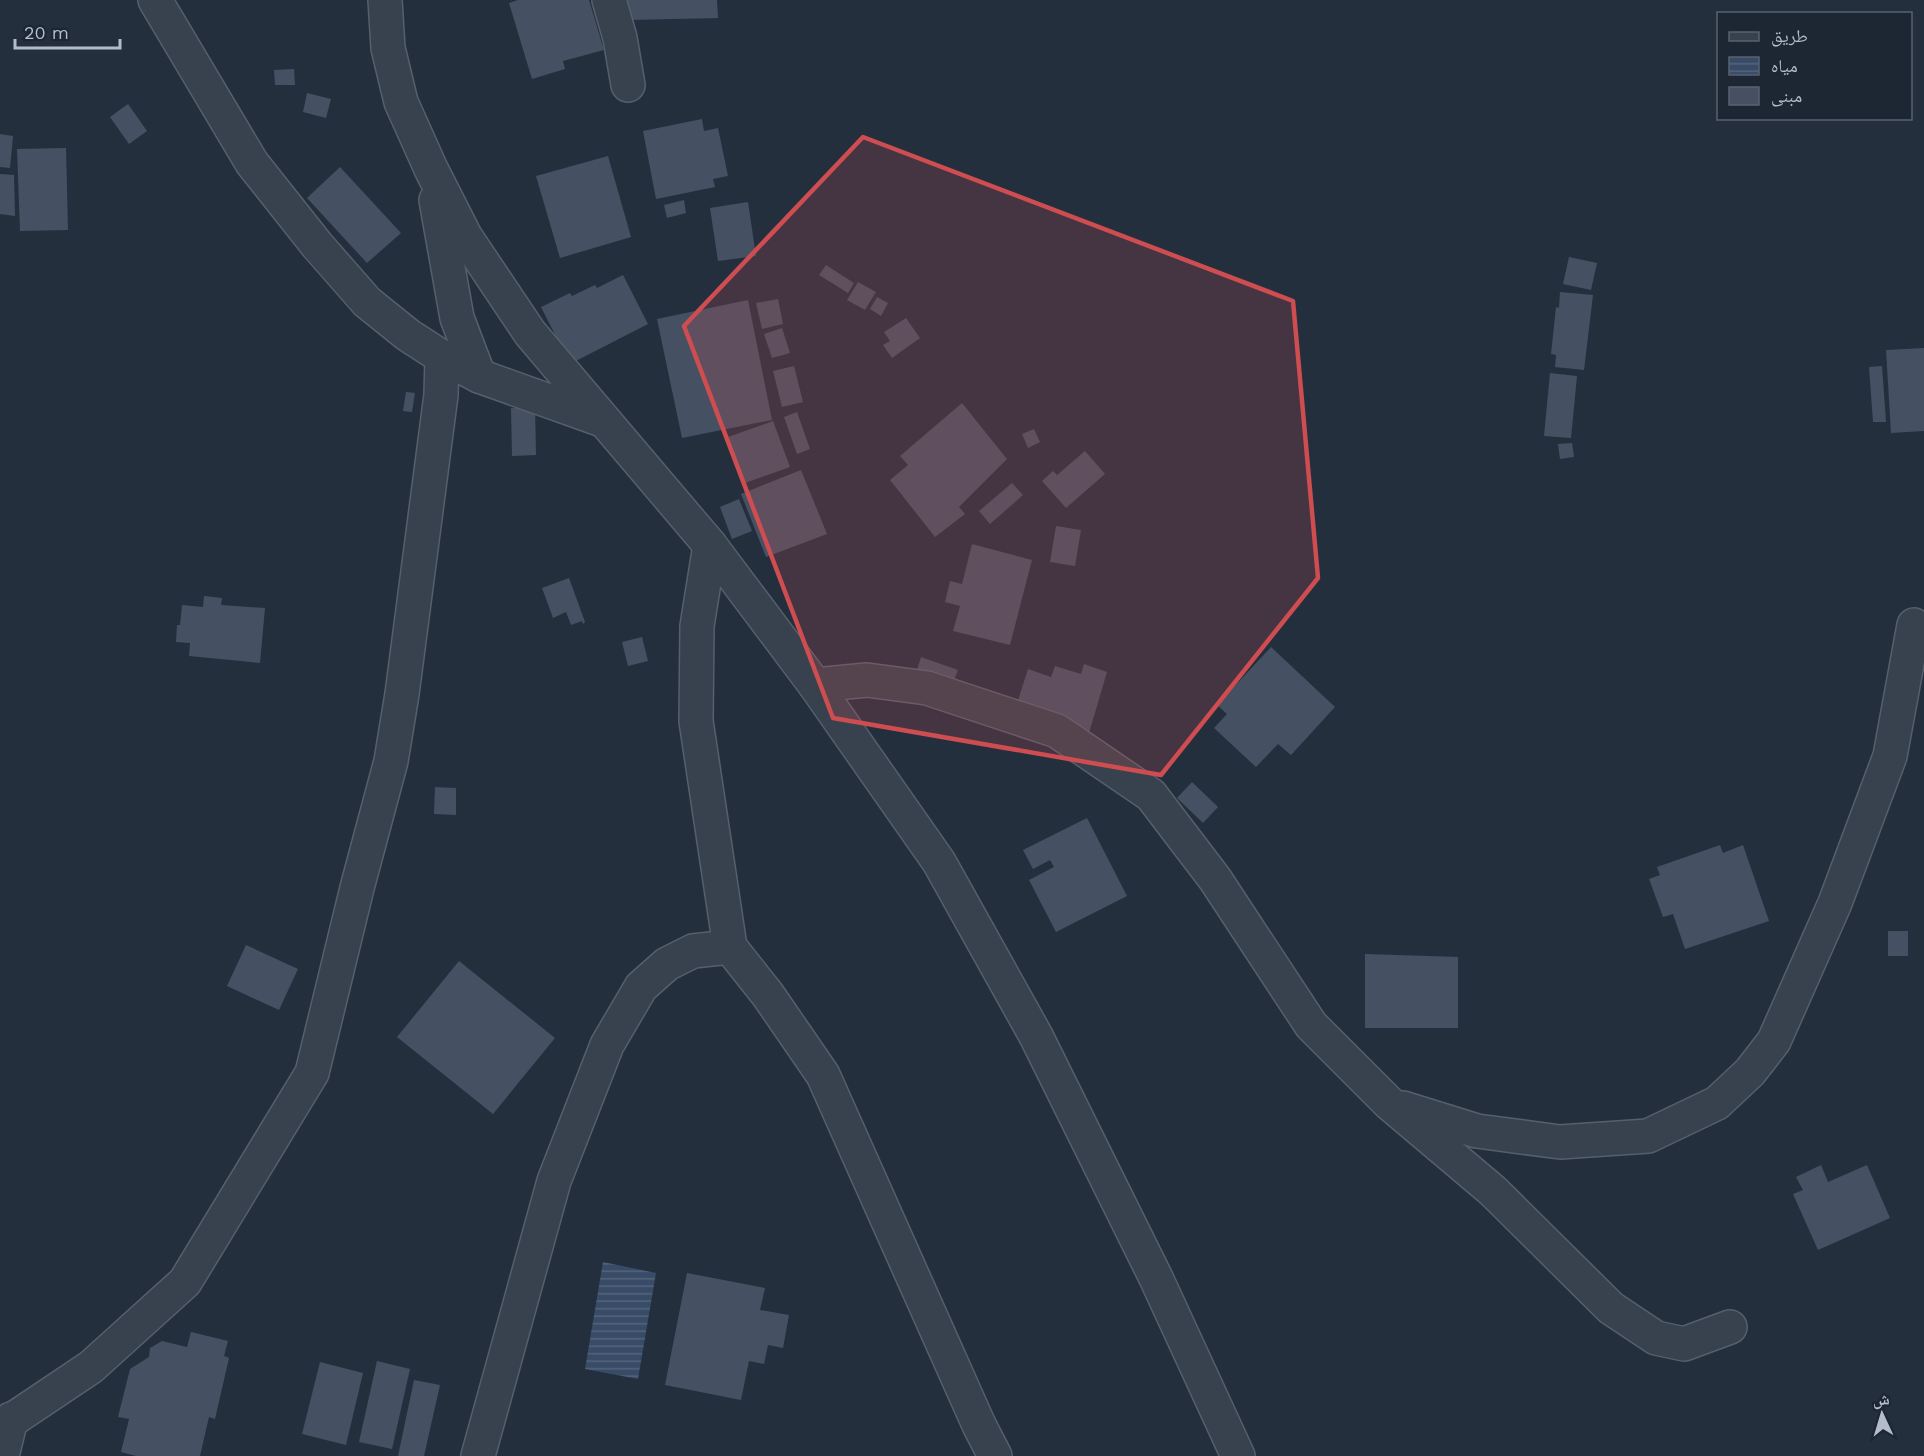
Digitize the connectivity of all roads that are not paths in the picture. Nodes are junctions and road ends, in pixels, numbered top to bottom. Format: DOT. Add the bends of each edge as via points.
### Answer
graph roads {
  1 [pos="155,0"];
  2 [pos="385,0"];
  3 [pos="609,0"];
  4 [pos="628,86"];
  5 [pos="431,169"];
  6 [pos="442,357"];
  7 [pos="479,376"];
  8 [pos="604,421"];
  9 [pos="710,545"];
  10 [pos="1914,625"];
  11 [pos="814,685"];
  12 [pos="730,947"];
  13 [pos="1390,1104"];
  14 [pos="1730,1327"];
  15 [pos="6,1424"];
  16 [pos="2,1456"];
  17 [pos="478,1456"];
  18 [pos="995,1456"];
  19 [pos="1238,1456"];
  1 -- 6 [label="street" via="252,163 317,245 367,302"];
  2 -- 5 [label="street" via="388,48 401,102"];
  3 -- 4 [label="street"];
  5 -- 7 [label="street" via="457,318"];
  5 -- 8 [label="street" via="465,236 530,333"];
  6 -- 7 [label="street"];
  6 -- 15 [label="street" via="418,579 391,761 312,1073 185,1282 91,1367"];
  7 -- 8 [label="street"];
  8 -- 9 [label="street"];
  9 -- 11 [label="street"];
  9 -- 12 [label="street" via="697,626 696,721"];
  10 -- 13 [label="street" via="1890,756 1835,903 1774,1041 1750,1072 1717,1103 1648,1136 1560,1142 1477,1131"];
  11 -- 13 [label="street" via="867,680 927,688 1057,731 1151,795 1215,879 1311,1025"];
  11 -- 19 [label="street" via="939,862 1036,1036 1156,1278"];
  12 -- 17 [label="street" via="693,951 667,964 641,987 607,1045 554,1181"];
  12 -- 18 [label="street" via="823,1076"];
  13 -- 14 [label="street" via="1493,1191 1611,1308 1656,1338 1684,1344"];
  15 -- 16 [label="street"];
}
